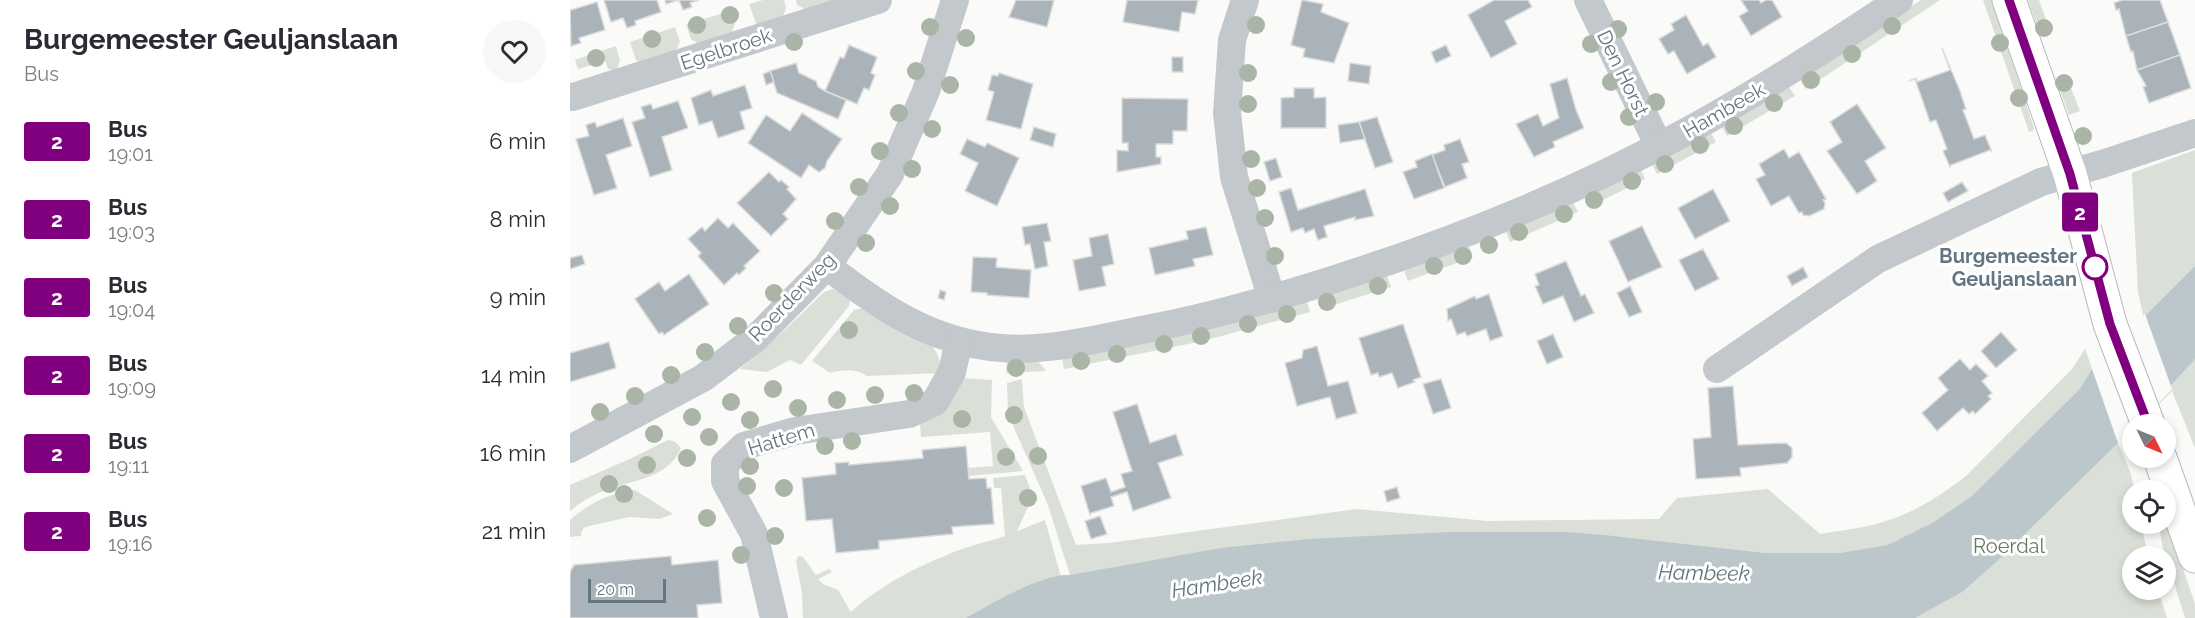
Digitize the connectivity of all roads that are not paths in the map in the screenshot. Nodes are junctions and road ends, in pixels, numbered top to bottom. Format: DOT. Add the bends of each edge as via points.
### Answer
graph roads {
  1 [pos="878,0"];
  2 [pos="955,0"];
  3 [pos="1245,0"];
  4 [pos="1588,0"];
  5 [pos="1899,0"];
  6 [pos="2009,0"];
  7 [pos="573,97"];
  8 [pos="2195,133"];
  9 [pos="1659,146"];
  10 [pos="2070,174"];
  11 [pos="828,266"];
  12 [pos="1272,299"];
  13 [pos="959,340"];
  14 [pos="1717,369"];
  15 [pos="2144,414"];
  16 [pos="570,449"];
  17 [pos="2164,468"];
  18 [pos="2195,556"];
  19 [pos="774,618"];
  1 -- 7 [label="street, Egelbroek"];
  2 -- 11 [label="street, Roerderweg" via="926,92 890,174"];
  3 -- 12 [label="street" via="1232,40 1227,113 1234,177"];
  4 -- 9 [label="street, Den Horst"];
  5 -- 9 [label="street, Hambeek" via="1811,59"];
  6 -- 10 [label="main road"];
  8 -- 10 [label="street"];
  9 -- 12 [label="street, Hambeek" via="1508,218 1411,255"];
  10 -- 14 [label="street" via="2041,183 1878,259"];
  10 -- 15 [label="main road" via="2110,324"];
  11 -- 13 [label="street, Hambeek" via="863,294 913,325"];
  11 -- 16 [label="street, Roerderweg" via="756,338 704,378"];
  12 -- 13 [label="street, Hambeek" via="1198,319 1054,346 1000,348"];
  13 -- 19 [label="street, Hattem" via="952,372 935,402 909,414 795,430 744,446 725,464 725,481 754,534"];
  17 -- 18 [label="main road"];
}
